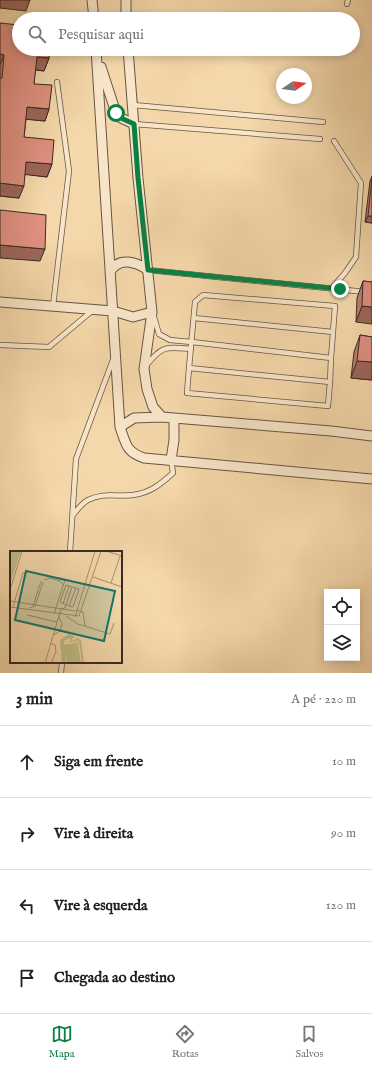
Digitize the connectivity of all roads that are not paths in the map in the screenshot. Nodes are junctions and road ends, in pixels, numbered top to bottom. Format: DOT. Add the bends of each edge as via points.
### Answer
graph roads {
  1 [pos="92,0"];
  2 [pos="126,0"];
  3 [pos="93,12"];
  4 [pos="126,12"];
  5 [pos="96,56"];
  6 [pos="98,56"];
  7 [pos="129,56"];
  8 [pos="58,82"];
  9 [pos="133,105"];
  10 [pos="323,122"];
  11 [pos="134,124"];
  12 [pos="320,139"];
  13 [pos="334,141"];
  14 [pos="148,270"];
  15 [pos="110,272"];
  16 [pos="332,288"];
  17 [pos="369,292"];
  18 [pos="0,302"];
  19 [pos="54,306"];
  20 [pos="94,309"];
  21 [pos="113,311"];
  22 [pos="152,312"];
  23 [pos="194,318"];
  24 [pos="333,332"];
  25 [pos="192,342"];
  26 [pos="0,345"];
  27 [pos="191,349"];
  28 [pos="116,351"];
  29 [pos="331,358"];
  30 [pos="190,368"];
  31 [pos="144,369"];
  32 [pos="330,382"];
  33 [pos="162,417"];
  34 [pos="174,418"];
  35 [pos="120,427"];
  36 [pos="372,436"];
  37 [pos="171,460"];
  38 [pos="372,479"];
  39 [pos="73,515"];
  40 [pos="70,551"];
  41 [pos="62,663"];
  42 [pos="61,673"];
  1 -- 3 [label="street"];
  2 -- 4 [label="street"];
  5 -- 15 [label="street"];
  6 -- 11 [label="street" via="116,113"];
  7 -- 9 [label="street"];
  8 -- 19 [label="lane" via="69,171"];
  9 -- 10 [label="lane"];
  9 -- 11 [label="street"];
  11 -- 12 [label="lane"];
  11 -- 14 [label="street"];
  13 -- 16 [label="lane" via="361,183 356,257"];
  14 -- 15 [label="street" via="140,265 124,262 118,263"];
  14 -- 16 [label="lane"];
  14 -- 22 [label="street"];
  15 -- 21 [label="street"];
  16 -- 17 [label="lane"];
  18 -- 19 [label="street"];
  19 -- 20 [label="street"];
  20 -- 21 [label="street"];
  20 -- 26 [label="lane" via="49,347"];
  21 -- 22 [label="street" via="133,317"];
  21 -- 28 [label="street"];
  22 -- 25 [label="lane" via="159,334 170,340"];
  22 -- 31 [label="street"];
  23 -- 24 [label="lane"];
  23 -- 24 [label="lane" via="195,302 203,295 334,306"];
  23 -- 25 [label="lane"];
  24 -- 29 [label="lane"];
  25 -- 27 [label="lane"];
  25 -- 29 [label="lane"];
  27 -- 30 [label="lane"];
  27 -- 31 [label="lane" via="169,347 156,353"];
  28 -- 35 [label="street"];
  28 -- 39 [label="lane" via="76,459"];
  29 -- 32 [label="lane"];
  30 -- 32 [label="lane"];
  30 -- 32 [label="lane" via="187,393 328,406"];
  31 -- 33 [label="street" via="153,407"];
  33 -- 34 [label="street"];
  33 -- 35 [label="street" via="134,418"];
  34 -- 36 [label="street"];
  34 -- 37 [label="street"];
  35 -- 37 [label="street" via="127,446 134,454 144,458"];
  37 -- 38 [label="street"];
  37 -- 39 [label="lane" via="173,473 161,485 133,495 102,495 87,500"];
  39 -- 40 [label="lane"];
  41 -- 42 [label="lane"];
}
